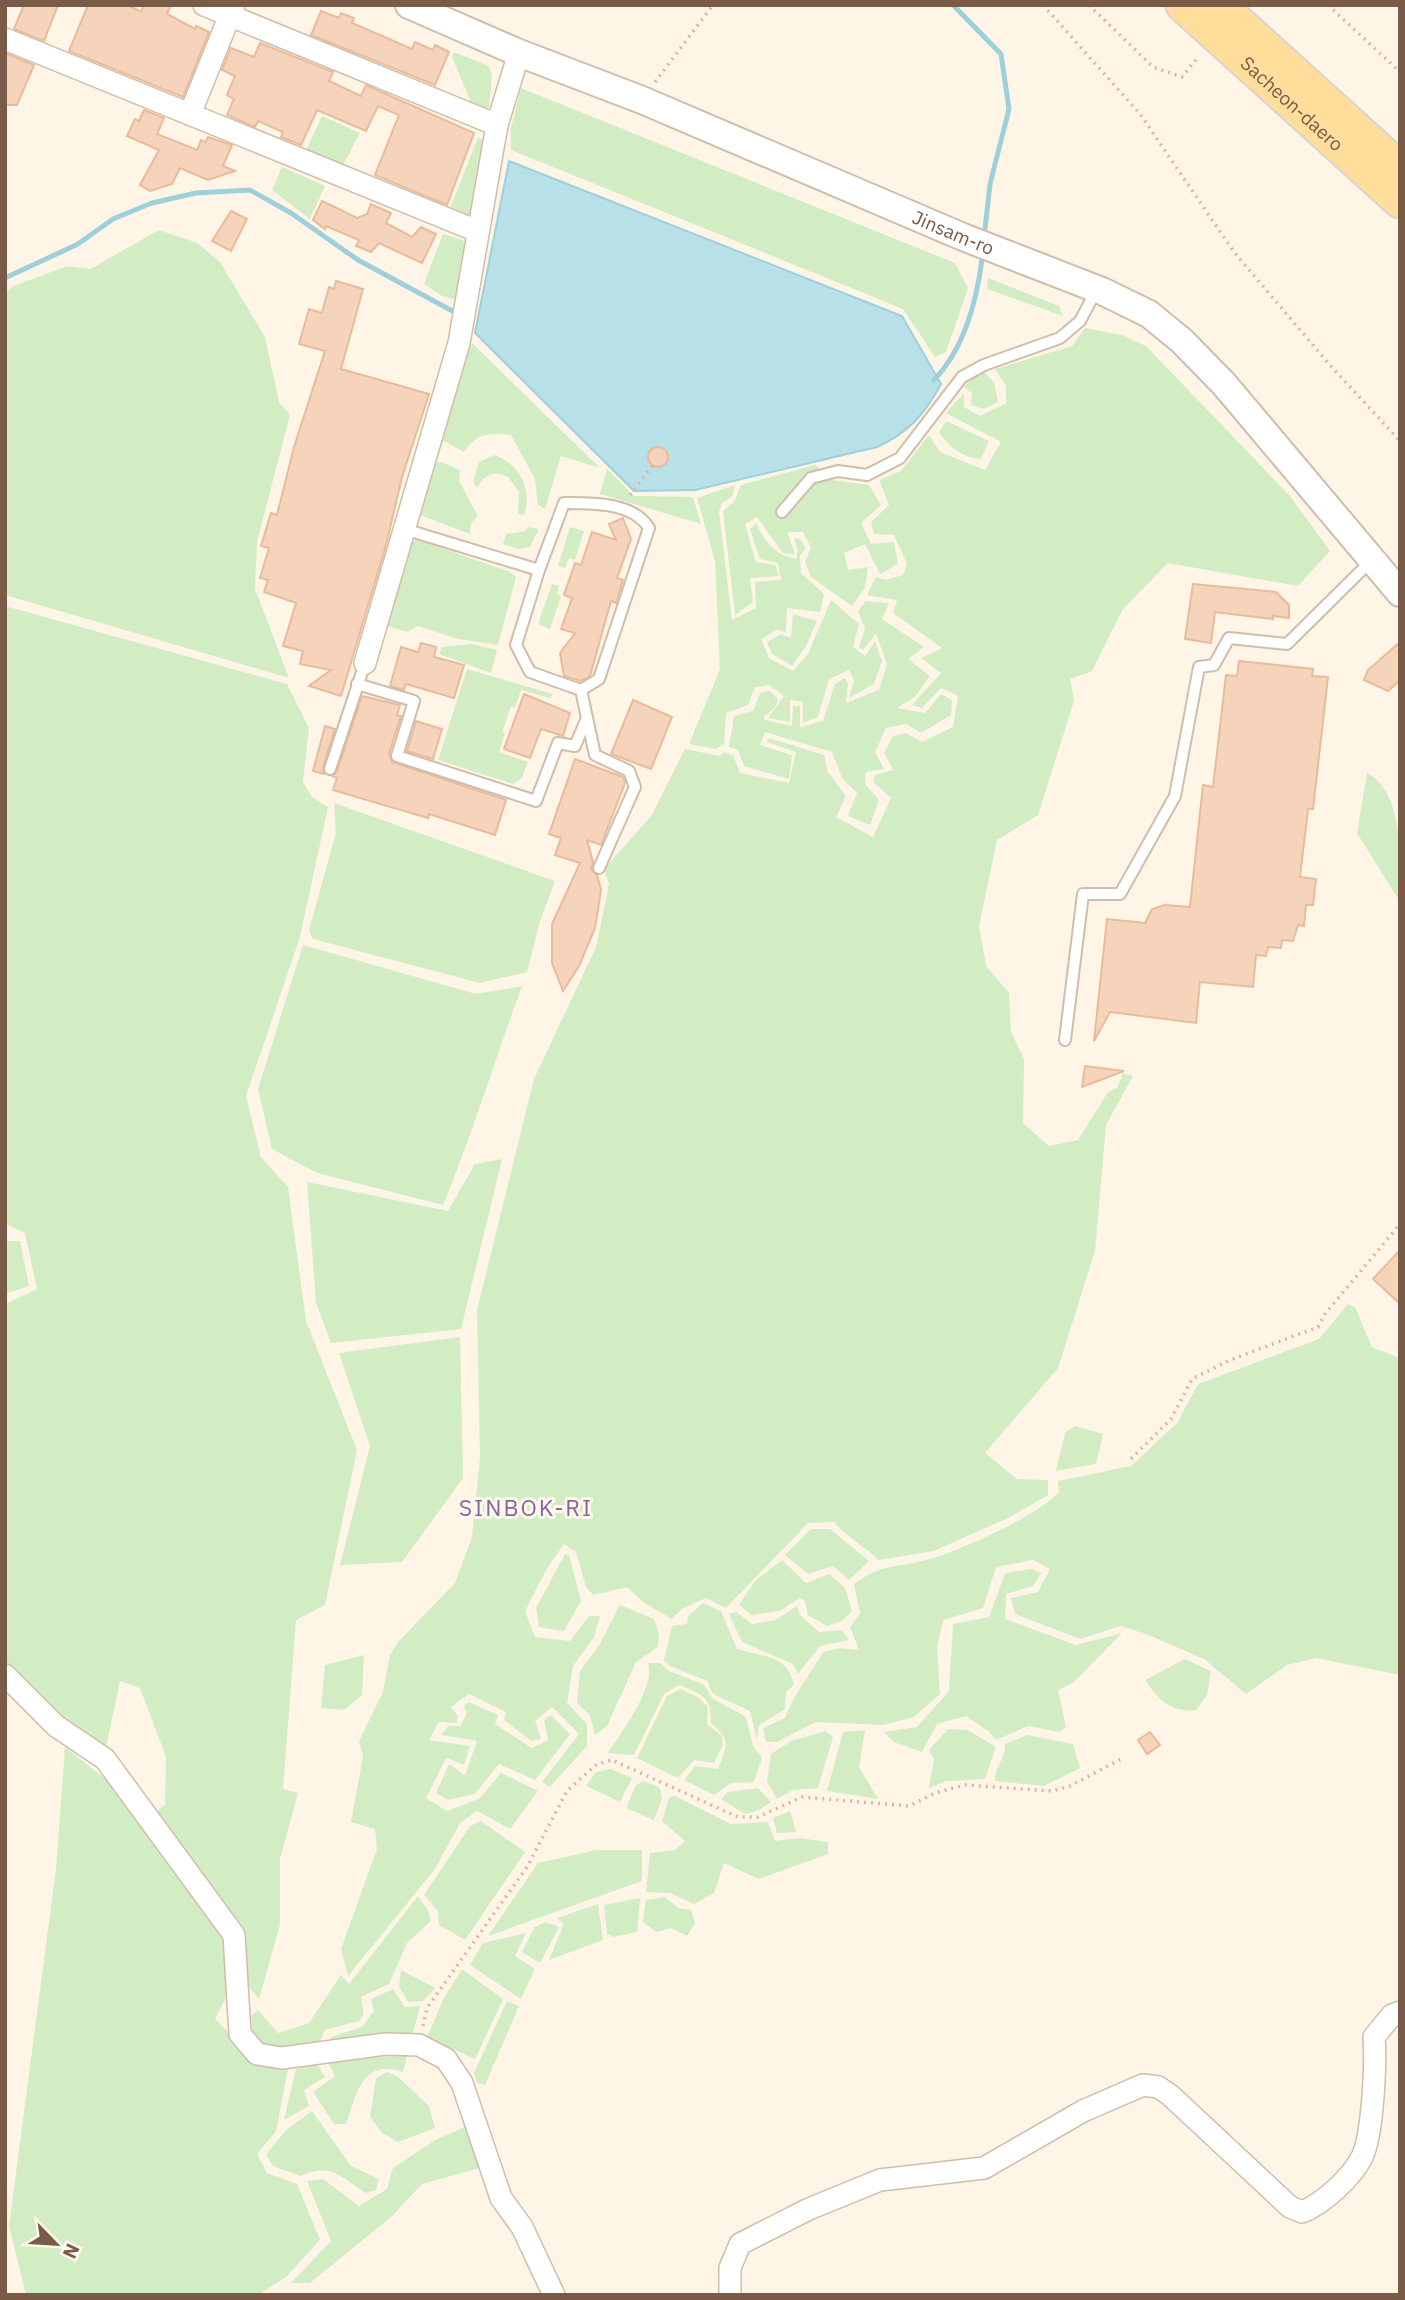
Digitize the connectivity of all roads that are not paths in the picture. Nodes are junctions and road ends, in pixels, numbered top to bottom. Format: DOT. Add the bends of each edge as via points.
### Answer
graph roads {
  1 [pos="204,5"];
  2 [pos="409,5"];
  3 [pos="1183,5"];
  4 [pos="1219,5"];
  5 [pos="232,10"];
  6 [pos="5,39"];
  7 [pos="519,52"];
  8 [pos="190,114"];
  9 [pos="497,125"];
  10 [pos="1390,166"];
  11 [pos="1400,201"];
  12 [pos="1400,208"];
  13 [pos="477,231"];
  14 [pos="1097,289"];
  15 [pos="782,512"];
  16 [pos="404,528"];
  17 [pos="1372,560"];
  18 [pos="539,570"];
  19 [pos="1400,593"];
  20 [pos="365,663"];
  21 [pos="357,684"];
  22 [pos="581,690"];
  23 [pos="587,718"];
  24 [pos="330,769"];
  25 [pos="599,868"];
  26 [pos="1065,1040"];
  27 [pos="5,1675"];
  28 [pos="1400,2012"];
  29 [pos="554,2295"];
  30 [pos="730,2295"];
  1 -- 5 [label="street"];
  2 -- 7 [label="street, Jinsam-ro"];
  3 -- 10 [label="main road, Sacheon-daero"];
  4 -- 10 [label="main road, Sacheon-daero"];
  5 -- 8 [label="street"];
  5 -- 9 [label="street"];
  6 -- 8 [label="street"];
  7 -- 9 [label="street"];
  7 -- 14 [label="street, Jinsam-ro"];
  8 -- 13 [label="street"];
  9 -- 13 [label="street"];
  10 -- 11 [label="main road, Sacheon-daero"];
  10 -- 12 [label="main road"];
  13 -- 16 [label="street" via="459,343"];
  14 -- 15 [label="lane" via="1080,321 1059,338 962,377 900,458 867,475 838,471 811,478"];
  14 -- 17 [label="street, Jinsam-ro" via="1149,314 1182,341 1224,384"];
  16 -- 18 [label="lane"];
  16 -- 20 [label="street"];
  17 -- 19 [label="street, Jinsam-ro"];
  17 -- 26 [label="lane" via="1287,644 1229,638 1214,665 1199,667 1175,796 1120,894 1083,894"];
  18 -- 22 [label="lane" via="516,645 530,672"];
  18 -- 22 [label="lane" via="564,503 603,504 642,517 649,528 599,679"];
  20 -- 21 [label="lane"];
  21 -- 23 [label="lane" via="414,701 397,756 536,801 558,743 575,746"];
  21 -- 24 [label="lane"];
  22 -- 23 [label="lane"];
  23 -- 25 [label="lane" via="595,755 629,771 635,788"];
  27 -- 29 [label="street" via="56,1726 105,1759 234,1935 240,2034 257,2053 282,2058 385,2044 419,2045 446,2059 462,2083 501,2198 522,2227"];
  28 -- 30 [label="street" via="1392,2015 1374,2038 1376,2065 1363,2156 1311,2209 1302,2212 1290,2207 1170,2095 1143,2085 1083,2111 984,2168 880,2180 740,2244 730,2268"];
}
